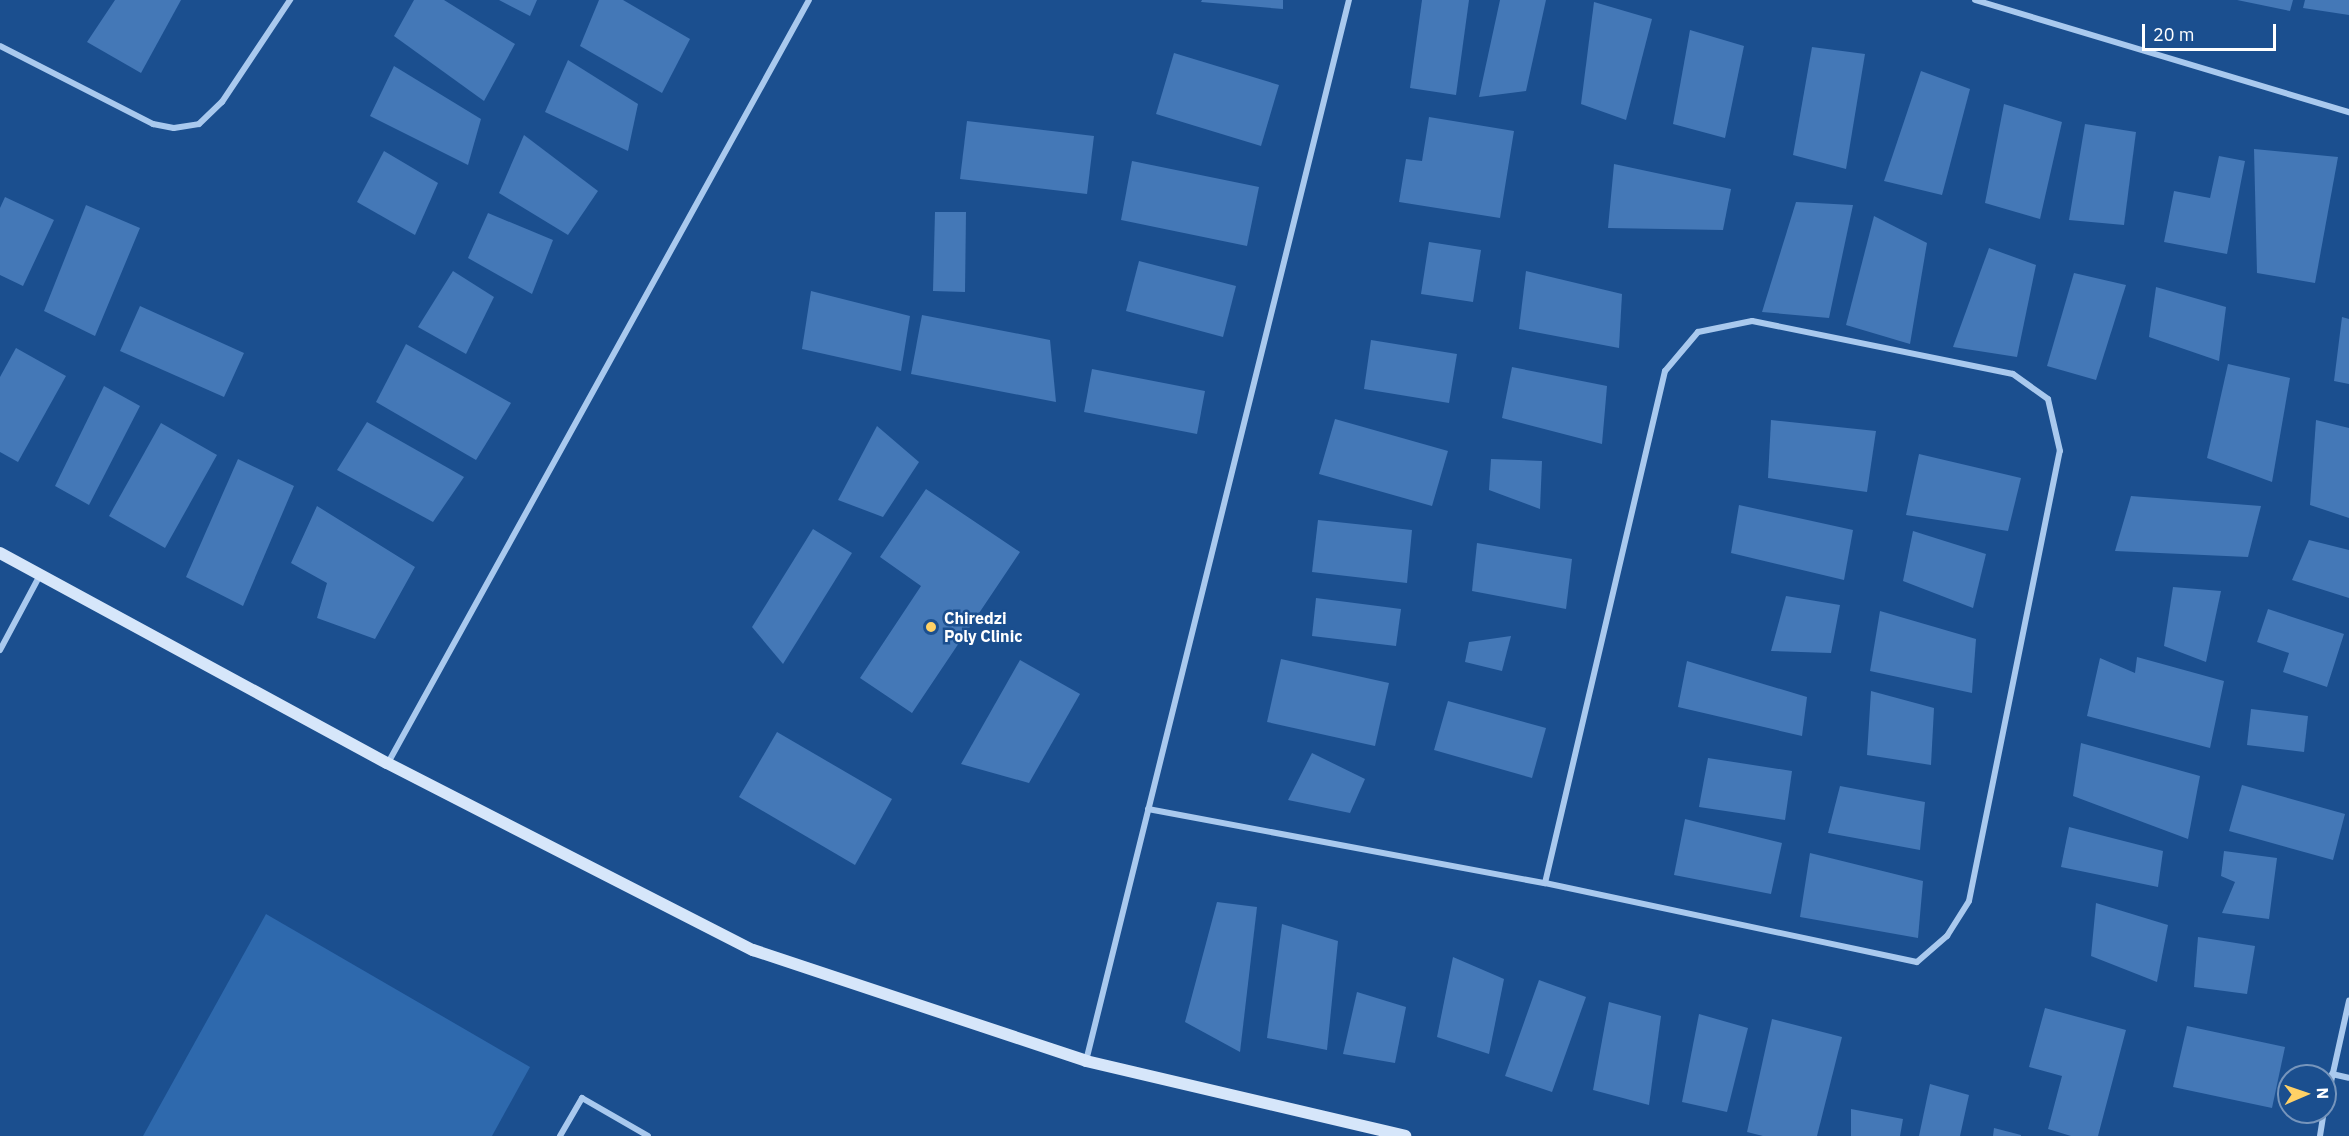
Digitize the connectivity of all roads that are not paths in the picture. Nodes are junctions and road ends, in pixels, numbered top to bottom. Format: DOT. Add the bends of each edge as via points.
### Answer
graph roads {
  1 [pos="290,0"];
  2 [pos="809,0"];
  3 [pos="1350,0"];
  4 [pos="1975,0"];
  5 [pos="0,46"];
  6 [pos="2349,112"];
  7 [pos="0,553"];
  8 [pos="40,575"];
  9 [pos="0,650"];
  10 [pos="387,763"];
  11 [pos="1148,809"];
  12 [pos="1545,883"];
  13 [pos="2349,1001"];
  14 [pos="1086,1061"];
  15 [pos="2334,1064"];
  16 [pos="560,1136"];
  17 [pos="648,1136"];
  18 [pos="1405,1136"];
  1 -- 5 [label="street" via="222,102 199,124 174,128 153,124"];
  2 -- 10 [label="street"];
  3 -- 11 [label="street"];
  4 -- 6 [label="street"];
  7 -- 8 [label="street"];
  8 -- 9 [label="street"];
  8 -- 10 [label="street"];
  10 -- 14 [label="street" via="753,950"];
  11 -- 12 [label="street"];
  11 -- 14 [label="street"];
  12 -- 12 [label="street" via="1917,962 1947,936 1969,901 2060,451 2048,399 2013,374 1752,321 1698,332 1665,371"];
  13 -- 15 [label="street"];
  14 -- 18 [label="street"];
  16 -- 17 [label="street" via="582,1098"];
}
